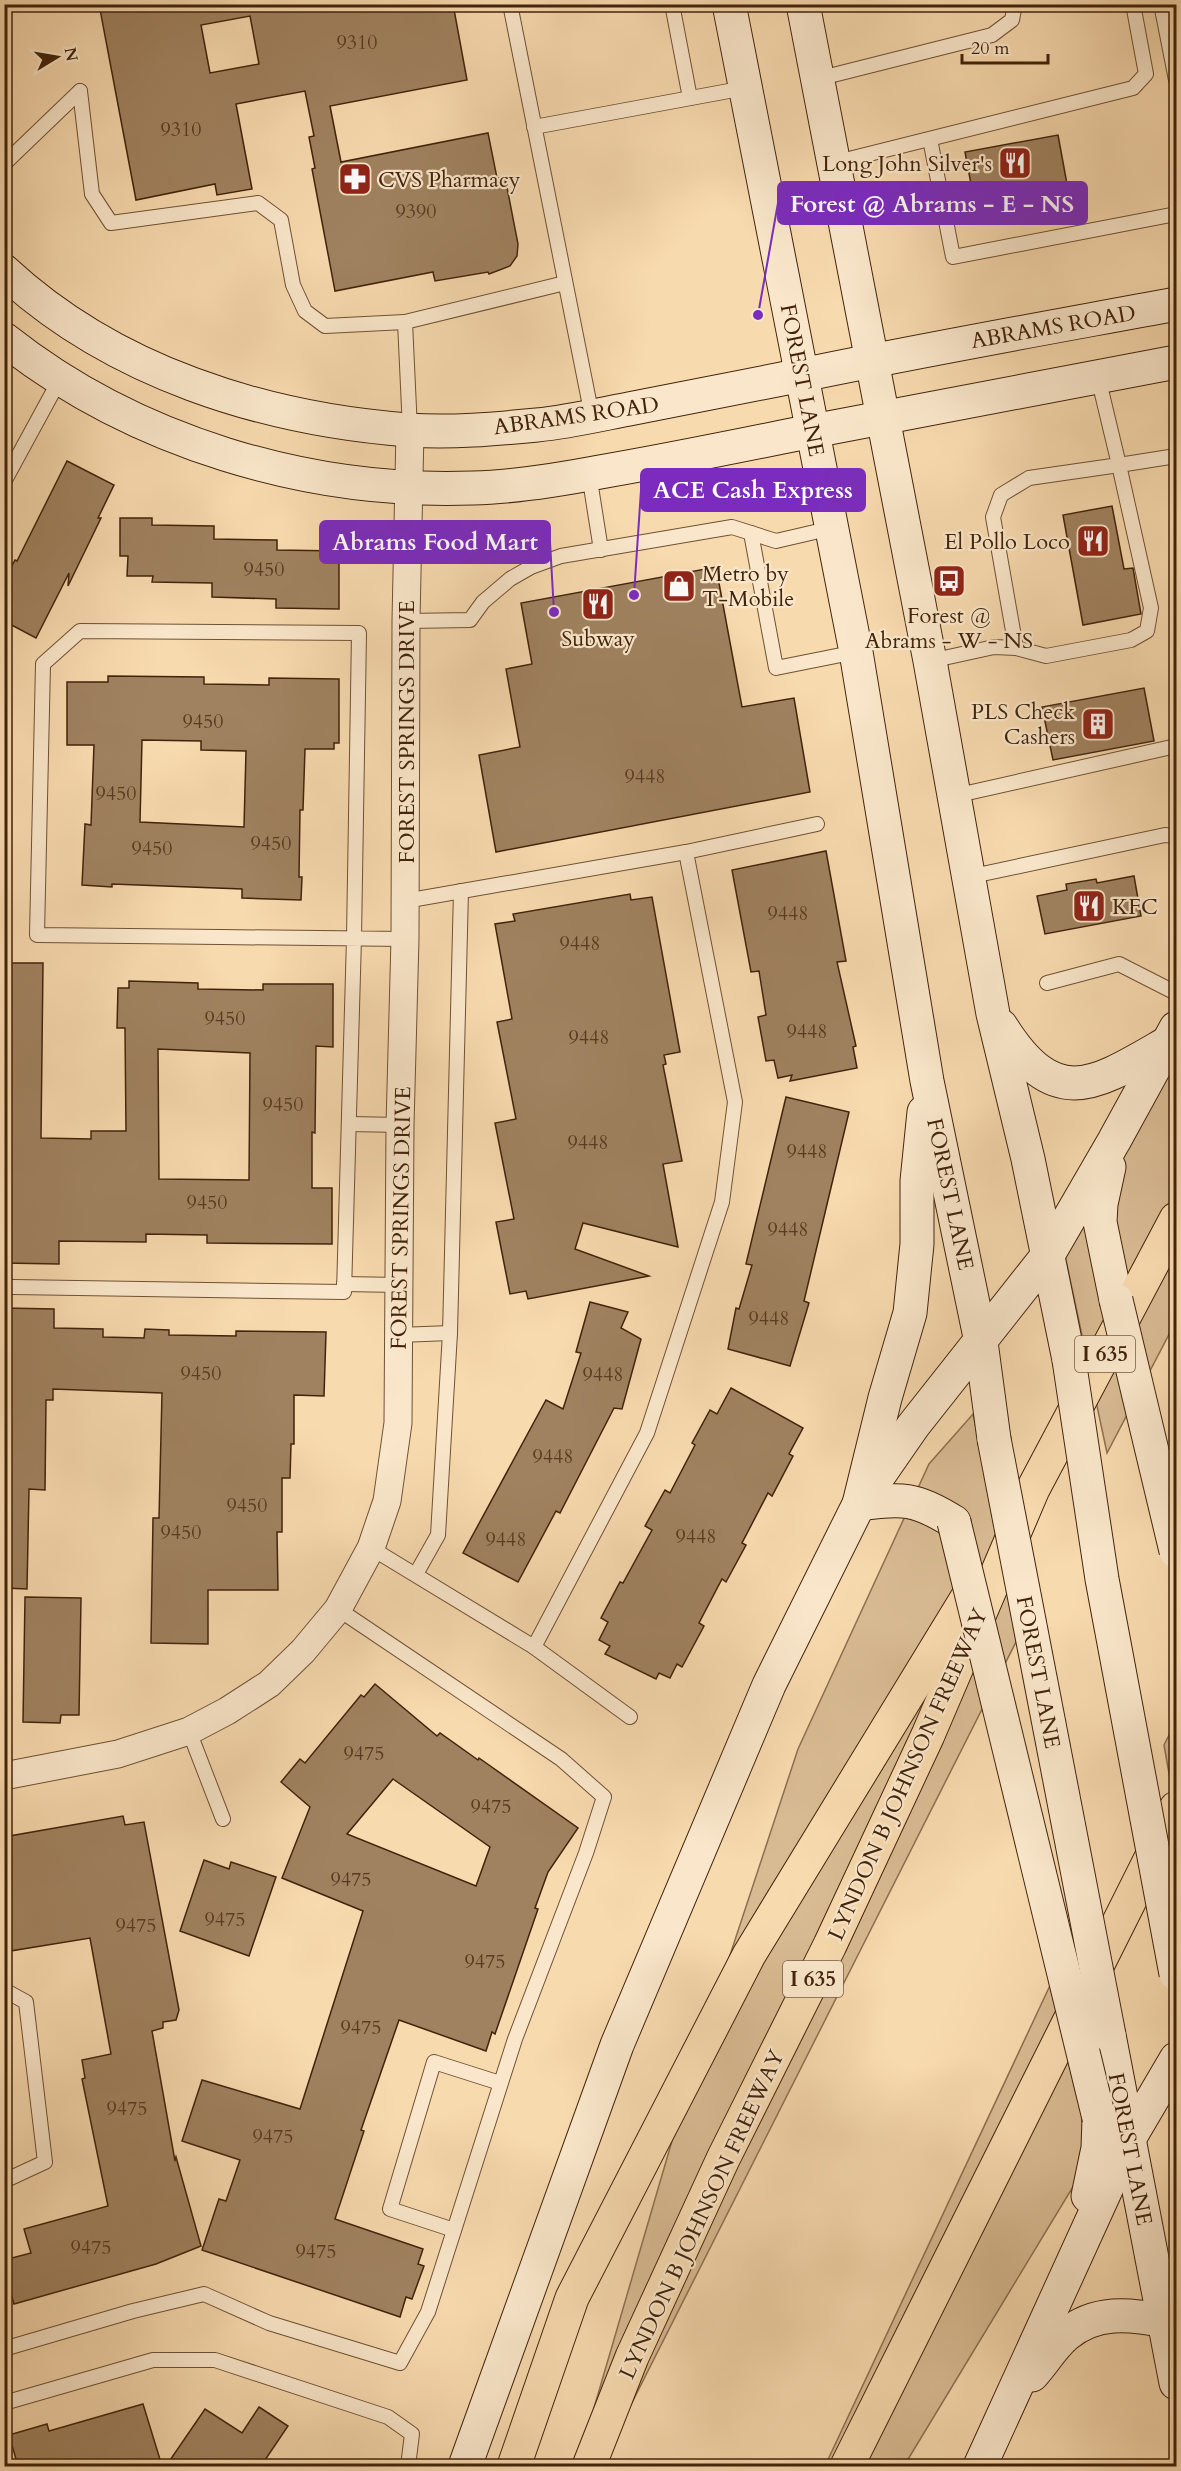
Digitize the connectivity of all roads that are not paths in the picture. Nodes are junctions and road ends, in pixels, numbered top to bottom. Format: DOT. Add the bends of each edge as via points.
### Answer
graph roads {
  1 [pos="510,4"];
  2 [pos="672,4"];
  3 [pos="729,4"];
  4 [pos="803,4"];
  5 [pos="1015,4"];
  6 [pos="1132,4"];
  7 [pos="1161,4"];
  8 [pos="817,79"];
  9 [pos="1176,80"];
  10 [pos="746,87"];
  11 [pos="690,98"];
  12 [pos="534,127"];
  13 [pos="930,139"];
  14 [pos="4,164"];
  15 [pos="833,164"];
  16 [pos="1176,214"];
  17 [pos="4,271"];
  18 [pos="565,284"];
  19 [pos="1176,304"];
  20 [pos="405,322"];
  21 [pos="4,339"];
  22 [pos="871,361"];
  23 [pos="1176,362"];
  24 [pos="803,374"];
  25 [pos="1098,377"];
  26 [pos="60,379"];
  27 [pos="592,416"];
  28 [pos="882,418"];
  29 [pos="410,430"];
  30 [pos="813,431"];
  31 [pos="1176,456"];
  32 [pos="1119,465"];
  33 [pos="590,474"];
  34 [pos="4,482"];
  35 [pos="409,486"];
  36 [pos="832,528"];
  37 [pos="752,533"];
  38 [pos="601,550"];
  39 [pos="406,621"];
  40 [pos="1016,648"];
  41 [pos="856,652"];
  42 [pos="930,661"];
  43 [pos="1176,746"];
  44 [pos="954,796"];
  45 [pos="817,824"];
  46 [pos="1176,836"];
  47 [pos="686,852"];
  48 [pos="968,877"];
  49 [pos="461,891"];
  50 [pos="405,901"];
  51 [pos="354,938"];
  52 [pos="405,939"];
  53 [pos="1047,983"];
  54 [pos="1176,993"];
  55 [pos="993,1014"];
  56 [pos="1173,1035"];
  57 [pos="927,1081"];
  58 [pos="349,1124"];
  59 [pos="400,1125"];
  60 [pos="1114,1141"];
  61 [pos="1176,1219"];
  62 [pos="1048,1255"];
  63 [pos="344,1284"];
  64 [pos="399,1285"];
  65 [pos="12,1287"];
  66 [pos="450,1333"];
  67 [pos="399,1335"];
  68 [pos="981,1342"];
  69 [pos="1033,1489"];
  70 [pos="859,1504"];
  71 [pos="371,1548"];
  72 [pos="1176,1551"];
  73 [pos="416,1574"];
  74 [pos="338,1609"];
  75 [pos="534,1647"];
  76 [pos="630,1717"];
  77 [pos="189,1731"];
  78 [pos="4,1776"];
  79 [pos="1176,1808"];
  80 [pos="223,1819"];
  81 [pos="1176,1974"];
  82 [pos="4,1990"];
  83 [pos="1176,2059"];
  84 [pos="501,2083"];
  85 [pos="1129,2139"];
  86 [pos="4,2181"];
  87 [pos="454,2230"];
  88 [pos="1075,2256"];
  89 [pos="1165,2321"];
  90 [pos="5,2345"];
  91 [pos="1176,2383"];
  92 [pos="4,2403"];
  93 [pos="1006,2407"];
  94 [pos="408,2466"];
  95 [pos="465,2466"];
  96 [pos="514,2466"];
  97 [pos="589,2466"];
  98 [pos="847,2466"];
  99 [pos="980,2466"];
  1 -- 12 [label="lane"];
  2 -- 11 [label="lane"];
  3 -- 10 [label="main road, FOREST LANE"];
  4 -- 8 [label="main road"];
  5 -- 8 [label="lane" via="1012,20 992,35"];
  6 -- 13 [label="lane" via="1146,74 1133,88"];
  7 -- 9 [label="lane"];
  8 -- 15 [label="main road"];
  10 -- 11 [label="lane"];
  10 -- 24 [label="main road, FOREST LANE"];
  11 -- 12 [label="lane"];
  12 -- 18 [label="lane"];
  13 -- 15 [label="lane"];
  13 -- 16 [label="lane" via="953,257"];
  14 -- 20 [label="lane" via="80,91 92,194 111,223 258,203 281,220 293,285 305,311 325,327"];
  15 -- 22 [label="main road"];
  17 -- 29 [label="main road, ABRAMS ROAD" via="79,330 178,378 283,412"];
  18 -- 20 [label="lane"];
  18 -- 27 [label="lane"];
  19 -- 22 [label="main road, ABRAMS ROAD"];
  20 -- 29 [label="lane"];
  21 -- 26 [label="main road"];
  22 -- 24 [label="main road, ABRAMS ROAD"];
  22 -- 28 [label="main road"];
  23 -- 25 [label="main road"];
  24 -- 27 [label="main road, ABRAMS ROAD"];
  24 -- 30 [label="main road, FOREST LANE"];
  25 -- 28 [label="main road"];
  25 -- 32 [label="lane"];
  26 -- 34 [label="lane"];
  26 -- 35 [label="main road" via="149,426 218,451 286,471 350,482"];
  27 -- 29 [label="main road, ABRAMS ROAD" via="540,425"];
  28 -- 30 [label="main road"];
  28 -- 42 [label="main road"];
  29 -- 35 [label="street, FOREST SPRINGS DRIVE"];
  30 -- 33 [label="main road"];
  30 -- 36 [label="main road, FOREST LANE"];
  31 -- 32 [label="lane"];
  32 -- 40 [label="lane" via="1029,478 1001,495 993,517"];
  32 -- 40 [label="lane" via="1151,608 1147,631 1131,639 1046,656"];
  33 -- 35 [label="main road" via="472,489"];
  33 -- 38 [label="lane"];
  35 -- 39 [label="street, FOREST SPRINGS DRIVE"];
  36 -- 37 [label="lane" via="776,541"];
  36 -- 41 [label="main road, FOREST LANE"];
  37 -- 38 [label="lane" via="732,526"];
  37 -- 41 [label="lane" via="776,668"];
  38 -- 39 [label="lane" via="561,556 531,567 483,602 470,620"];
  39 -- 50 [label="street, FOREST SPRINGS DRIVE"];
  40 -- 42 [label="lane" via="994,647"];
  41 -- 57 [label="main road, FOREST LANE"];
  42 -- 44 [label="main road"];
  43 -- 44 [label="lane"];
  44 -- 48 [label="main road"];
  45 -- 47 [label="lane"];
  46 -- 48 [label="lane" via="1165,835"];
  47 -- 49 [label="lane"];
  47 -- 75 [label="lane" via="735,1102 722,1202 647,1433"];
  48 -- 55 [label="main road"];
  49 -- 50 [label="lane"];
  49 -- 66 [label="lane"];
  50 -- 52 [label="street, FOREST SPRINGS DRIVE"];
  51 -- 51 [label="lane" via="37,935 43,664 80,631 359,633"];
  51 -- 52 [label="lane"];
  51 -- 58 [label="lane"];
  52 -- 59 [label="street, FOREST SPRINGS DRIVE"];
  53 -- 54 [label="lane" via="1119,964"];
  55 -- 56 [label="main road" via="1012,1044 1041,1073 1075,1084 1116,1072"];
  55 -- 62 [label="main road"];
  56 -- 60 [label="main road"];
  57 -- 68 [label="main road, FOREST LANE"];
  57 -- 70 [label="main road" via="910,1313"];
  58 -- 59 [label="lane"];
  58 -- 63 [label="lane"];
  59 -- 64 [label="street, FOREST SPRINGS DRIVE"];
  60 -- 62 [label="main road"];
  60 -- 72 [label="main road, bridge" via="1100,1222"];
  61 -- 69 [label="highway, LYNDON B JOHNSON FREEWAY / I 635"];
  62 -- 68 [label="main road"];
  62 -- 81 [label="main road, bridge" via="1070,1360 1102,1580"];
  63 -- 64 [label="lane"];
  63 -- 65 [label="lane" via="344,1292"];
  64 -- 67 [label="street, FOREST SPRINGS DRIVE"];
  66 -- 67 [label="lane"];
  66 -- 73 [label="lane" via="438,1535"];
  67 -- 71 [label="street, FOREST SPRINGS DRIVE" via="398,1423 387,1501"];
  68 -- 70 [label="main road"];
  68 -- 85 [label="main road, FOREST LANE, bridge" via="994,1439"];
  69 -- 96 [label="highway" via="749,1954 572,2298"];
  69 -- 97 [label="highway, LYNDON B JOHNSON FREEWAY / I 635" via="928,1735 830,1945 723,2159 632,2357"];
  70 -- 88 [label="main road, bridge" via="893,1499 914,1502 954,1522 1099,2118 1098,2148"];
  70 -- 95 [label="main road" via="769,1685 617,2044"];
  71 -- 73 [label="lane"];
  71 -- 74 [label="street, FOREST SPRINGS DRIVE"];
  73 -- 75 [label="lane"];
  74 -- 77 [label="street, FOREST SPRINGS DRIVE" via="303,1651 269,1683 227,1712"];
  74 -- 84 [label="lane" via="561,1760 604,1797"];
  75 -- 76 [label="lane"];
  77 -- 78 [label="street, FOREST SPRINGS DRIVE" via="118,1754"];
  77 -- 80 [label="lane"];
  79 -- 98 [label="highway"];
  82 -- 86 [label="lane" via="26,2002 45,2162"];
  83 -- 85 [label="main road"];
  84 -- 87 [label="lane"];
  84 -- 87 [label="lane" via="434,2062 390,2209"];
  85 -- 88 [label="main road"];
  85 -- 89 [label="main road, FOREST LANE"];
  87 -- 90 [label="lane" via="428,2312 400,2362 269,2323 204,2294"];
  88 -- 93 [label="main road"];
  89 -- 91 [label="main road, FOREST LANE"];
  89 -- 93 [label="main road" via="1129,2314 1099,2317 1066,2335"];
  92 -- 94 [label="lane" via="153,2360 215,2360 388,2417 412,2434"];
  93 -- 99 [label="main road"];
}
